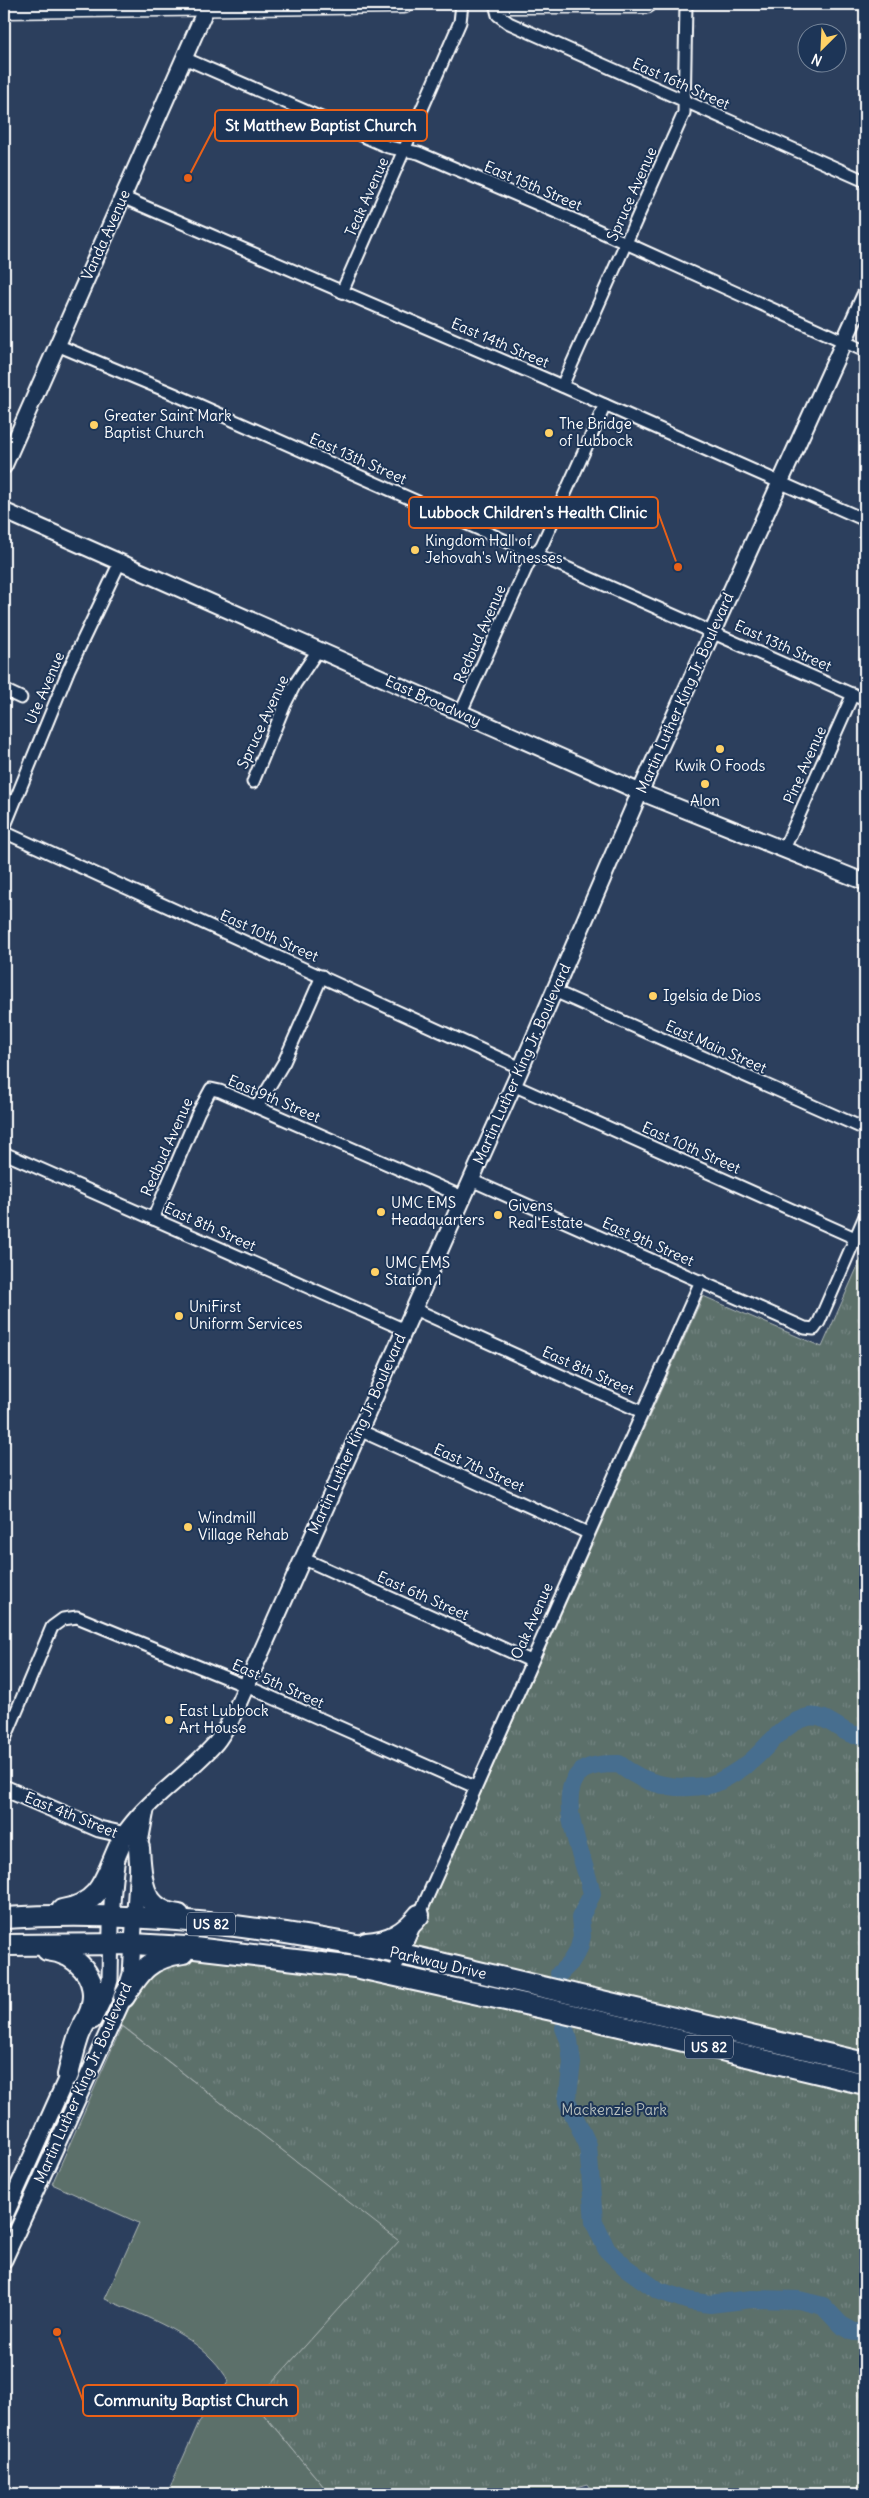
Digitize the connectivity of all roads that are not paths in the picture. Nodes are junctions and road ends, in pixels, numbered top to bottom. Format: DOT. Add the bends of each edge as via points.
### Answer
graph roads {
  1 [pos="404,4"];
  2 [pos="462,4"];
  3 [pos="495,4"];
  4 [pos="507,4"];
  5 [pos="647,4"];
  6 [pos="686,4"];
  7 [pos="207,6"];
  8 [pos="4,9"];
  9 [pos="184,58"];
  10 [pos="686,102"];
  11 [pos="404,150"];
  12 [pos="865,181"];
  13 [pos="122,197"];
  14 [pos="626,243"];
  15 [pos="342,292"];
  16 [pos="865,295"];
  17 [pos="844,342"];
  18 [pos="57,345"];
  19 [pos="865,351"];
  20 [pos="562,386"];
  21 [pos="605,405"];
  22 [pos="4,466"];
  23 [pos="780,482"];
  24 [pos="4,511"];
  25 [pos="865,520"];
  26 [pos="535,554"];
  27 [pos="120,562"];
  28 [pos="713,632"];
  29 [pos="318,650"];
  30 [pos="4,690"];
  31 [pos="853,694"];
  32 [pos="21,698"];
  33 [pos="865,700"];
  34 [pos="460,714"];
  35 [pos="252,782"];
  36 [pos="640,792"];
  37 [pos="4,828"];
  38 [pos="4,832"];
  39 [pos="784,849"];
  40 [pos="865,882"];
  41 [pos="322,976"];
  42 [pos="554,991"];
  43 [pos="521,1068"];
  44 [pos="513,1085"];
  45 [pos="211,1089"];
  46 [pos="257,1107"];
  47 [pos="865,1129"];
  48 [pos="4,1153"];
  49 [pos="471,1180"];
  50 [pos="463,1197"];
  51 [pos="865,1216"];
  52 [pos="152,1218"];
  53 [pos="856,1238"];
  54 [pos="701,1281"];
  55 [pos="412,1308"];
  56 [pos="403,1329"];
  57 [pos="642,1412"];
  58 [pos="359,1430"];
  59 [pos="588,1533"];
  60 [pos="302,1558"];
  61 [pos="532,1661"];
  62 [pos="246,1686"];
  63 [pos="4,1741"];
  64 [pos="475,1787"];
  65 [pos="4,1788"];
  66 [pos="130,1842"];
  67 [pos="419,1915"];
  68 [pos="11,1917"];
  69 [pos="113,1917"];
  70 [pos="135,1917"];
  71 [pos="260,1929"];
  72 [pos="348,1943"];
  73 [pos="112,1944"];
  74 [pos="133,1944"];
  75 [pos="5,1945"];
  76 [pos="231,1952"];
  77 [pos="402,1954"];
  78 [pos="393,1974"];
  79 [pos="124,1997"];
  80 [pos="865,2063"];
  81 [pos="68,2075"];
  82 [pos="865,2084"];
  83 [pos="4,2218"];
  84 [pos="4,2260"];
  1 -- 7 [label="main road"];
  2 -- 11 [label="street, Teak Avenue" via="460,22"];
  3 -- 10 [label="street, East 16th Street" via="498,16 509,23"];
  4 -- 5 [label="main road"];
  6 -- 10 [label="street, Spruce Avenue"];
  7 -- 8 [label="main road"];
  7 -- 9 [label="main road, Vanda Avenue"];
  9 -- 11 [label="street, East 15th Street" via="388,147"];
  9 -- 13 [label="main road, Vanda Avenue"];
  10 -- 12 [label="street, East 16th Street"];
  10 -- 14 [label="street, Spruce Avenue"];
  11 -- 14 [label="street, East 15th Street" via="419,153"];
  11 -- 15 [label="street, Teak Avenue"];
  13 -- 15 [label="street, East 14th Street"];
  13 -- 18 [label="main road, Vanda Avenue"];
  14 -- 17 [label="street, East 15th Street"];
  14 -- 20 [label="street, Spruce Avenue"];
  15 -- 20 [label="street, East 14th Street"];
  16 -- 17 [label="main road, Martin Luther King Jr. Boulevard"];
  17 -- 19 [label="street, East 15th Street"];
  17 -- 23 [label="main road, Martin Luther King Jr. Boulevard"];
  18 -- 22 [label="main road, Vanda Avenue"];
  18 -- 26 [label="street, East 13th Street" via="183,397"];
  20 -- 21 [label="street, East 14th Street"];
  21 -- 23 [label="street, East 14th Street"];
  21 -- 26 [label="street, Redbud Avenue" via="542,545"];
  23 -- 25 [label="street, East 14th Street"];
  23 -- 28 [label="main road, Martin Luther King Jr. Boulevard"];
  24 -- 27 [label="main road, East Broadway"];
  26 -- 28 [label="street, East 13th Street"];
  26 -- 34 [label="street, Redbud Avenue"];
  27 -- 29 [label="main road, East Broadway"];
  27 -- 37 [label="street, Ute Avenue" via="79,647"];
  28 -- 31 [label="street, East 13th Street"];
  28 -- 36 [label="main road, Martin Luther King Jr. Boulevard"];
  29 -- 34 [label="main road, East Broadway"];
  29 -- 35 [label="street, Spruce Avenue" via="292,691"];
  30 -- 32 [label="street"];
  31 -- 33 [label="street, East 13th Street"];
  31 -- 39 [label="street, Pine Avenue"];
  34 -- 36 [label="main road, East Broadway"];
  36 -- 39 [label="main road, East Broadway"];
  36 -- 42 [label="main road, Martin Luther King Jr. Boulevard"];
  38 -- 41 [label="street, East 10th Street"];
  39 -- 40 [label="main road, East Broadway"];
  41 -- 43 [label="street, East 10th Street"];
  41 -- 46 [label="street" via="284,1062"];
  42 -- 43 [label="main road, Martin Luther King Jr. Boulevard"];
  42 -- 47 [label="street, East Main Street"];
  43 -- 44 [label="main road, Martin Luther King Jr. Boulevard"];
  44 -- 49 [label="main road, Martin Luther King Jr. Boulevard"];
  44 -- 53 [label="street, East 10th Street"];
  45 -- 46 [label="street, East 9th Street"];
  45 -- 52 [label="street, Redbud Avenue"];
  46 -- 50 [label="street, East 9th Street"];
  48 -- 52 [label="street, East 8th Street"];
  49 -- 50 [label="main road, Martin Luther King Jr. Boulevard"];
  49 -- 54 [label="street, East 9th Street"];
  50 -- 55 [label="main road, Martin Luther King Jr. Boulevard"];
  51 -- 53 [label="street"];
  52 -- 56 [label="street, East 8th Street"];
  53 -- 54 [label="street, East 9th Street" via="814,1329 805,1328"];
  54 -- 57 [label="street, Oak Avenue"];
  55 -- 56 [label="main road, Martin Luther King Jr. Boulevard"];
  55 -- 57 [label="street, East 8th Street"];
  56 -- 58 [label="main road, Martin Luther King Jr. Boulevard"];
  57 -- 59 [label="street, Oak Avenue"];
  58 -- 59 [label="street, East 7th Street"];
  58 -- 60 [label="main road, Martin Luther King Jr. Boulevard"];
  59 -- 61 [label="street, Oak Avenue"];
  60 -- 61 [label="street, East 6th Street"];
  60 -- 62 [label="main road, Martin Luther King Jr. Boulevard"];
  61 -- 64 [label="street, Oak Avenue"];
  62 -- 63 [label="street, East 5th Street" via="86,1619 66,1618 51,1629"];
  62 -- 64 [label="street, East 5th Street"];
  62 -- 66 [label="main road, Martin Luther King Jr. Boulevard" via="231,1720 215,1744 146,1810"];
  64 -- 67 [label="street, Oak Avenue"];
  65 -- 66 [label="main road, East 4th Street"];
  66 -- 68 [label="highway" via="87,1903 73,1909"];
  66 -- 69 [label="main road, Martin Luther King Jr. Boulevard" via="116,1860"];
  66 -- 70 [label="main road, Martin Luther King Jr. Boulevard"];
  66 -- 71 [label="highway" via="144,1892 153,1904 174,1914 212,1918"];
  67 -- 72 [label="highway" via="409,1927 382,1942"];
  67 -- 77 [label="street, Oak Avenue"];
  68 -- 69 [label="highway, Parkway Drive / US 82"];
  69 -- 70 [label="highway, Parkway Drive / US 82"];
  69 -- 73 [label="main road, Martin Luther King Jr. Boulevard"];
  70 -- 71 [label="highway, Parkway Drive / US 82"];
  70 -- 74 [label="main road, Martin Luther King Jr. Boulevard"];
  71 -- 72 [label="highway, Parkway Drive / US 82"];
  72 -- 77 [label="highway, Parkway Drive / US 82"];
  73 -- 74 [label="highway, Parkway Drive / US 82"];
  73 -- 75 [label="highway, Parkway Drive / US 82"];
  73 -- 81 [label="main road, Martin Luther King Jr. Boulevard" via="106,1994"];
  74 -- 76 [label="highway, Parkway Drive / US 82"];
  74 -- 79 [label="main road, Martin Luther King Jr. Boulevard" via="131,1974"];
  75 -- 81 [label="highway" via="66,1954 84,1968 89,1977 92,1988 90,2009"];
  76 -- 78 [label="highway, Parkway Drive / US 82"];
  76 -- 79 [label="highway" via="185,1953 160,1958 147,1966"];
  77 -- 78 [label="street, Oak Avenue"];
  77 -- 80 [label="highway, Parkway Drive / US 82"];
  78 -- 82 [label="highway, Parkway Drive / US 82"];
  79 -- 84 [label="main road, Martin Luther King Jr. Boulevard"];
  81 -- 83 [label="main road, Martin Luther King Jr. Boulevard"];
}
